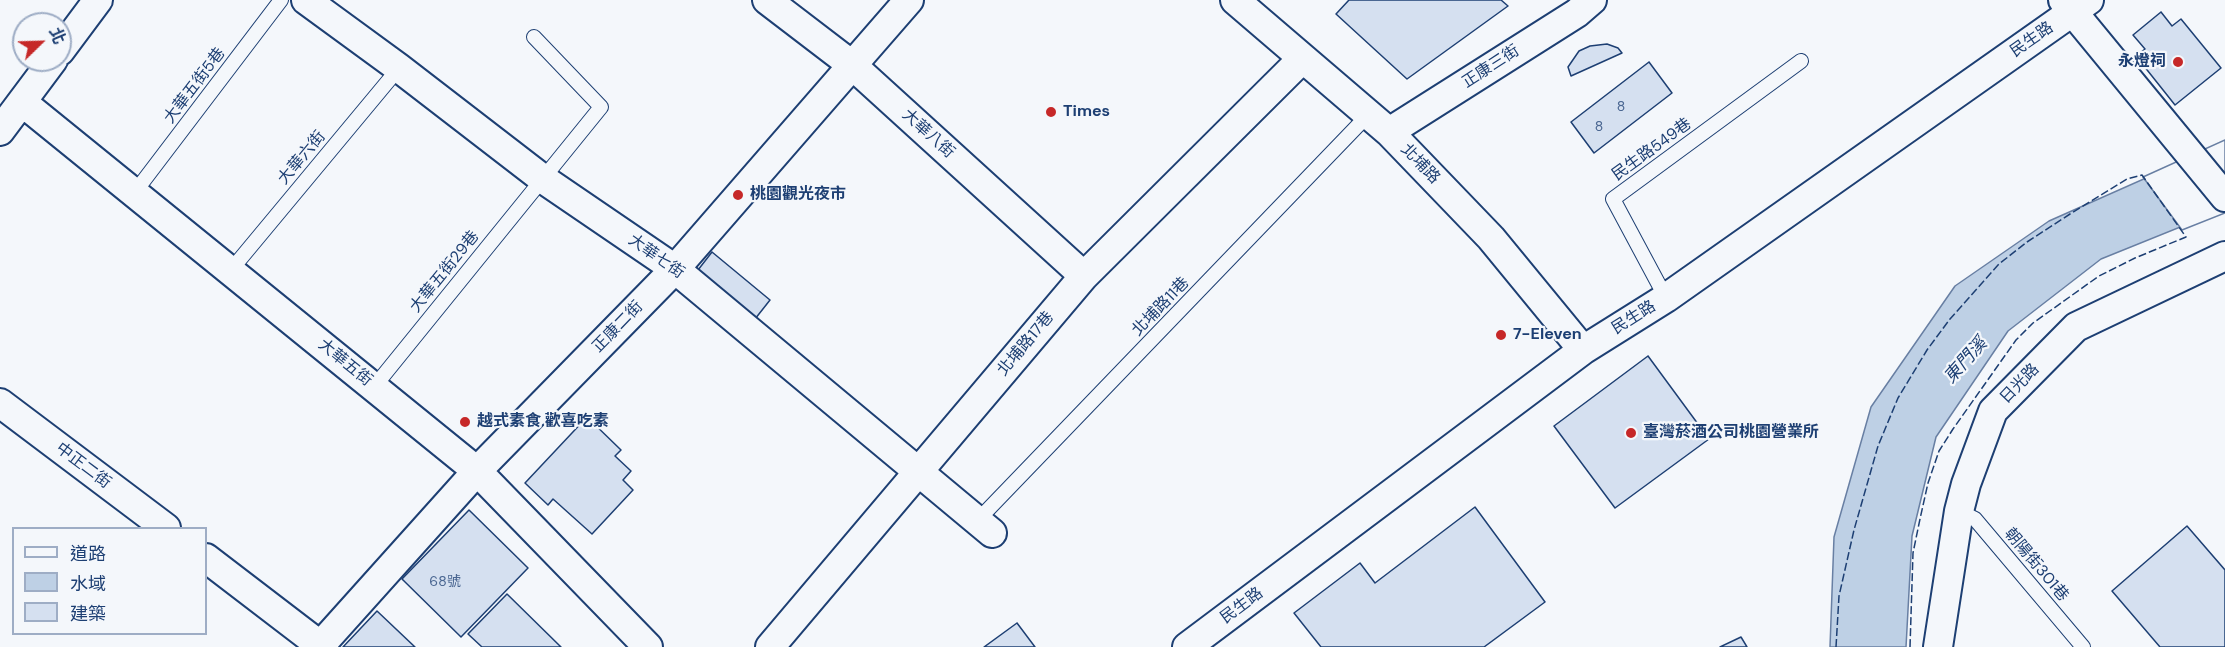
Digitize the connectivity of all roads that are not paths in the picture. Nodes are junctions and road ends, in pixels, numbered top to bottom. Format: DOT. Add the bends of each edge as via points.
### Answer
graph roads {
  1 [pos="99,0"];
  2 [pos="281,0"];
  3 [pos="306,0"];
  4 [pos="767,0"];
  5 [pos="909,0"];
  6 [pos="1235,0"];
  7 [pos="2075,4"];
  8 [pos="1579,6"];
  9 [pos="72,35"];
  10 [pos="534,37"];
  11 [pos="1302,59"];
  12 [pos="1801,61"];
  13 [pos="852,65"];
  14 [pos="399,68"];
  15 [pos="44,72"];
  16 [pos="22,102"];
  17 [pos="1379,124"];
  18 [pos="0,131"];
  19 [pos="543,179"];
  20 [pos="135,192"];
  21 [pos="2225,197"];
  22 [pos="2225,256"];
  23 [pos="675,269"];
  24 [pos="231,270"];
  25 [pos="1084,276"];
  26 [pos="1666,298"];
  27 [pos="1583,350"];
  28 [pos="374,387"];
  29 [pos="0,403"];
  30 [pos="477,471"];
  31 [pos="919,471"];
  32 [pos="1959,512"];
  33 [pos="165,527"];
  34 [pos="985,527"];
  35 [pos="207,559"];
  36 [pos="320,646"];
  37 [pos="648,647"];
  38 [pos="770,647"];
  39 [pos="1187,647"];
  40 [pos="1938,647"];
  41 [pos="2084,647"];
  1 -- 9 [label="street"];
  2 -- 20 [label="lane, 大華五街5巷"];
  3 -- 14 [label="street, 大華七街"];
  4 -- 13 [label="street, 大華八街"];
  5 -- 13 [label="street, 正康二街"];
  6 -- 11 [label="street, 北埔路"];
  7 -- 21 [label="street"];
  7 -- 26 [label="street, 民生路"];
  8 -- 17 [label="street, 正康三街"];
  10 -- 19 [label="lane, 大華五街29巷" via="601,107"];
  11 -- 17 [label="street, 北埔路"];
  11 -- 25 [label="street, 北埔路17巷"];
  12 -- 26 [label="lane, 民生路549巷" via="1613,199"];
  13 -- 23 [label="street, 正康二街"];
  13 -- 25 [label="street, 大華八街"];
  14 -- 19 [label="street, 大華七街"];
  14 -- 24 [label="lane, 大華六街"];
  15 -- 16 [label="street"];
  16 -- 18 [label="street"];
  16 -- 20 [label="street, 大華五街"];
  17 -- 27 [label="street, 北埔路" via="1491,238"];
  17 -- 34 [label="lane, 北埔路11巷"];
  19 -- 23 [label="street, 大華七街"];
  19 -- 28 [label="lane, 大華五街29巷"];
  20 -- 24 [label="street, 大華五街"];
  22 -- 32 [label="street, 日光路" via="2076,327 1993,411"];
  23 -- 30 [label="street, 正康二街"];
  23 -- 31 [label="street, 大華七街"];
  24 -- 28 [label="street, 大華五街"];
  25 -- 31 [label="street, 北埔路17巷"];
  26 -- 27 [label="street, 民生路"];
  27 -- 39 [label="street, 民生路"];
  28 -- 30 [label="street, 大華五街"];
  29 -- 33 [label="street, 中正二街"];
  30 -- 36 [label="street, 正康二街"];
  30 -- 37 [label="street, 大華五街"];
  31 -- 34 [label="street, 大華七街"];
  31 -- 38 [label="street, 北埔路17巷"];
  32 -- 40 [label="street, 日光路"];
  32 -- 41 [label="lane, 朝陽街301巷" via="1975,519"];
  35 -- 36 [label="street"];
}
